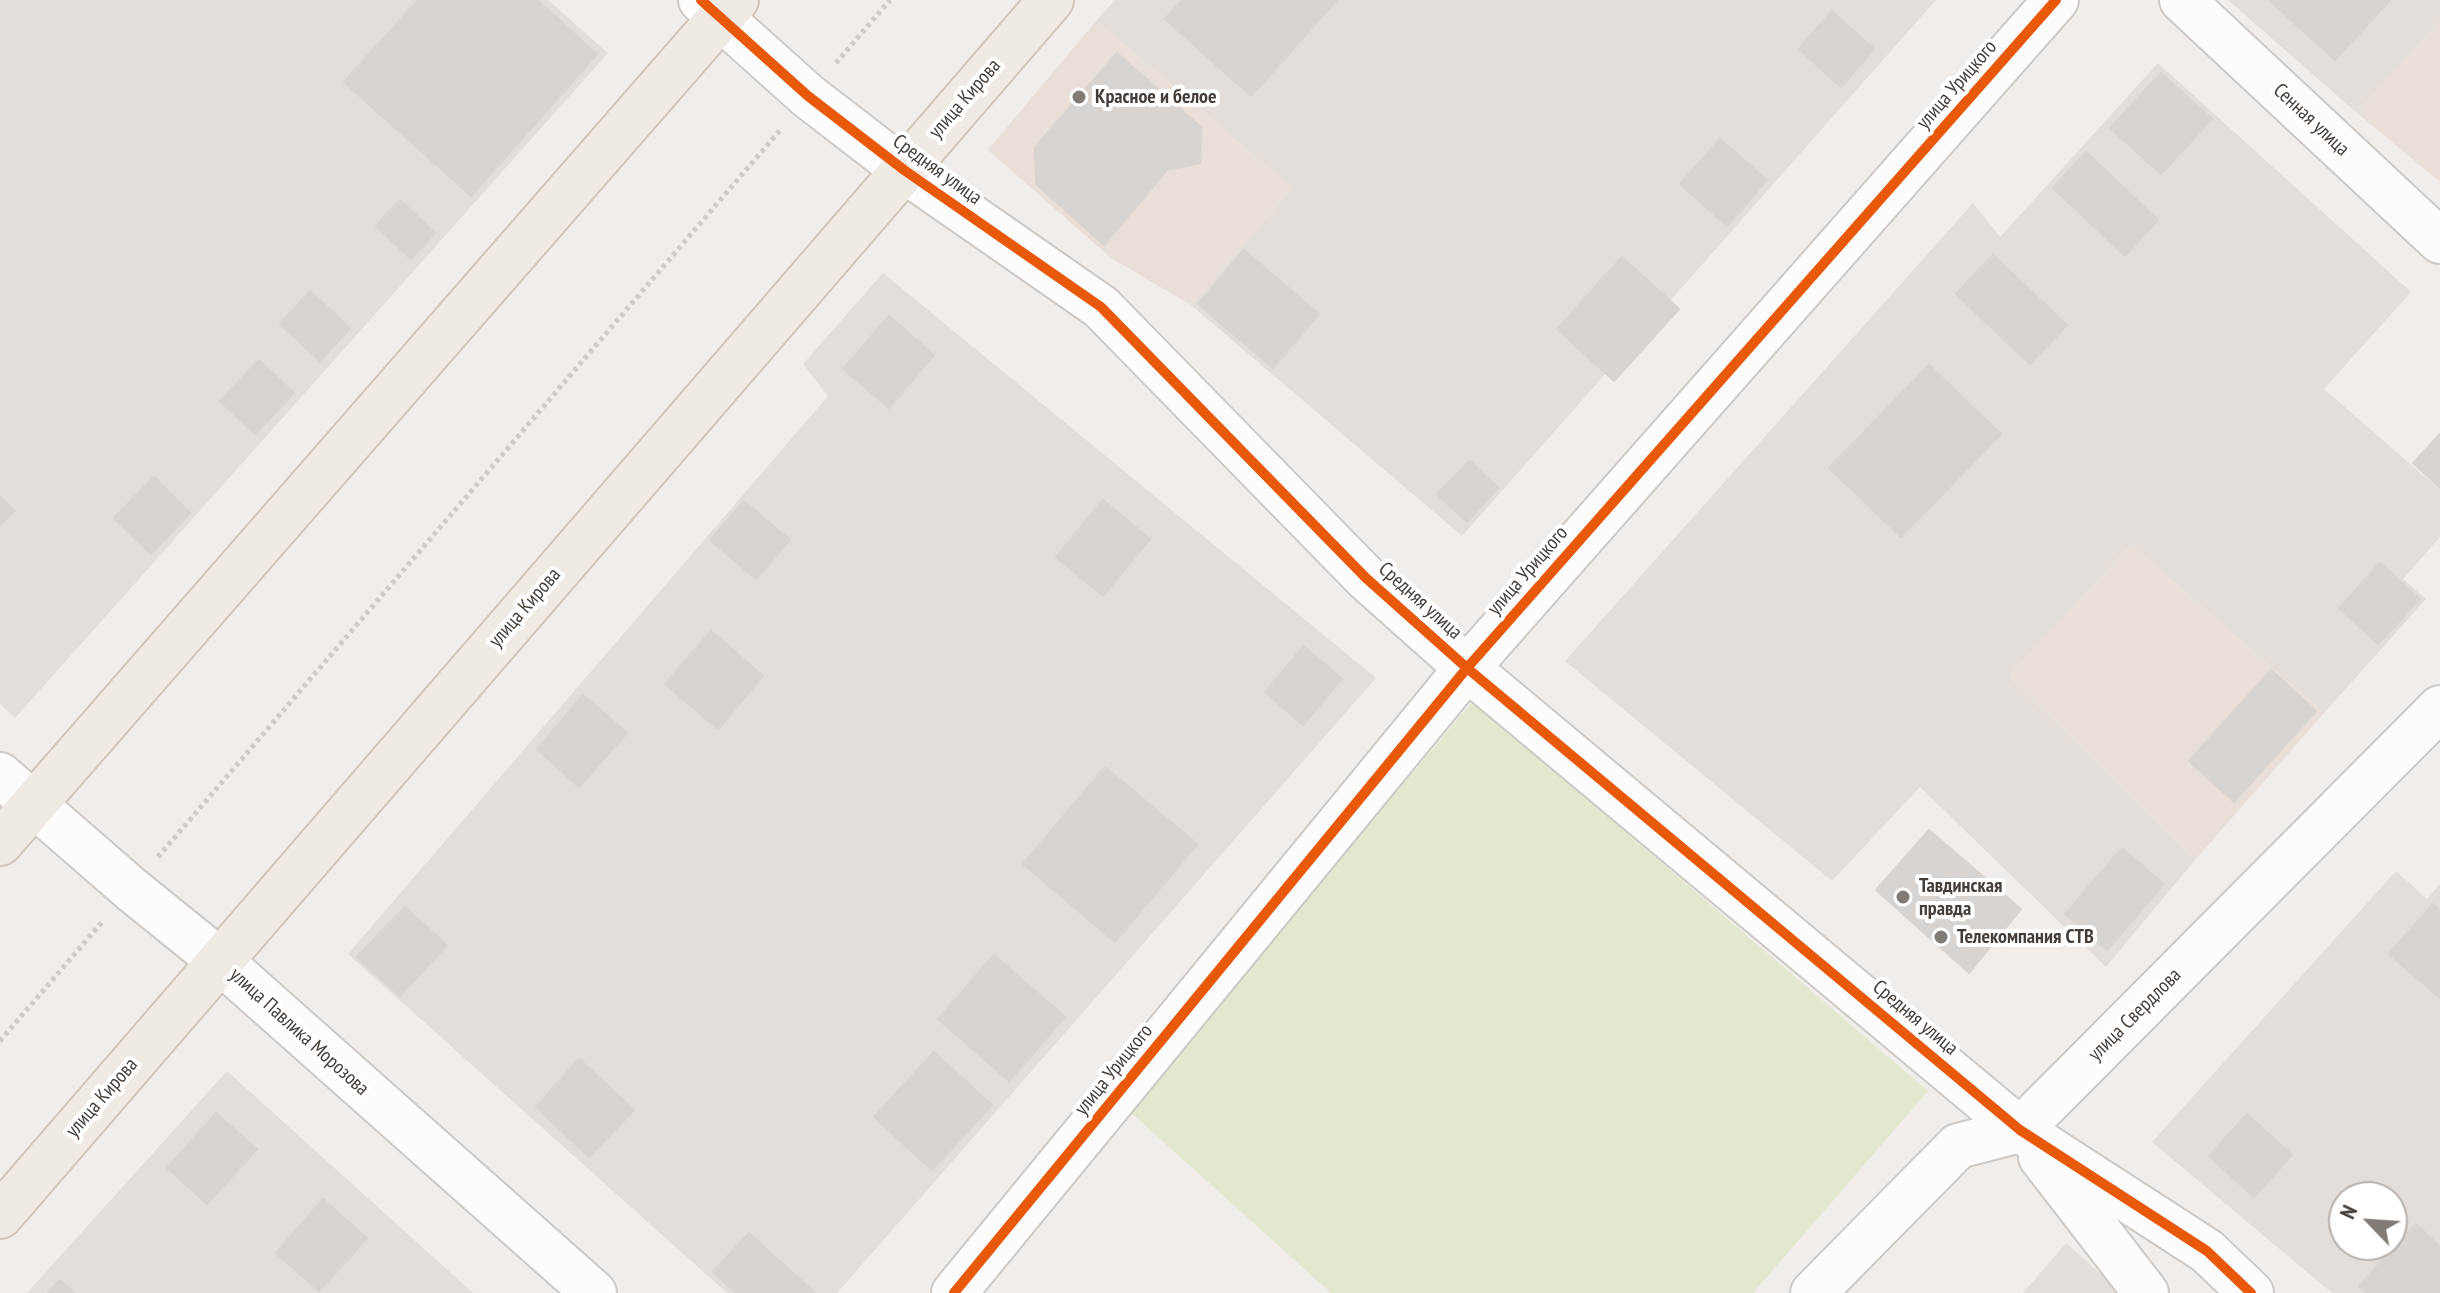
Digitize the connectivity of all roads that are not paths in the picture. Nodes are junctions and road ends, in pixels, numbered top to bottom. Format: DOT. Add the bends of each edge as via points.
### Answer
graph roads {
  1 [pos="1051,0"];
  2 [pos="2056,0"];
  3 [pos="2182,0"];
  4 [pos="719,6"];
  5 [pos="904,170"];
  6 [pos="2440,241"];
  7 [pos="1467,668"];
  8 [pos="2440,708"];
  9 [pos="0,775"];
  10 [pos="34,805"];
  11 [pos="0,843"];
  12 [pos="220,961"];
  13 [pos="2020,1130"];
  14 [pos="0,1216"];
  15 [pos="594,1293"];
  16 [pos="954,1293"];
  17 [pos="1813,1293"];
  18 [pos="2146,1293"];
  19 [pos="2251,1293"];
  1 -- 5 [label="main road, улица Кирова"];
  2 -- 7 [label="street, улица Урицкого"];
  3 -- 6 [label="street, Сенная улица"];
  4 -- 5 [label="street, Средняя улица" via="808,96"];
  4 -- 10 [label="main road"];
  5 -- 7 [label="street, Средняя улица" via="1101,307 1366,578"];
  5 -- 12 [label="main road, улица Кирова"];
  7 -- 13 [label="street, Средняя улица"];
  7 -- 16 [label="street, улица Урицкого"];
  8 -- 13 [label="street, улица Свердлова"];
  9 -- 10 [label="street, улица Павлика Морозова"];
  10 -- 11 [label="main road"];
  10 -- 12 [label="street, улица Павлика Морозова"];
  12 -- 14 [label="main road, улица Кирова"];
  12 -- 15 [label="street, улица Павлика Морозова"];
  13 -- 17 [label="street" via="1958,1146"];
  13 -- 18 [label="street"];
  13 -- 19 [label="street, Средняя улица" via="2207,1251"];
}
